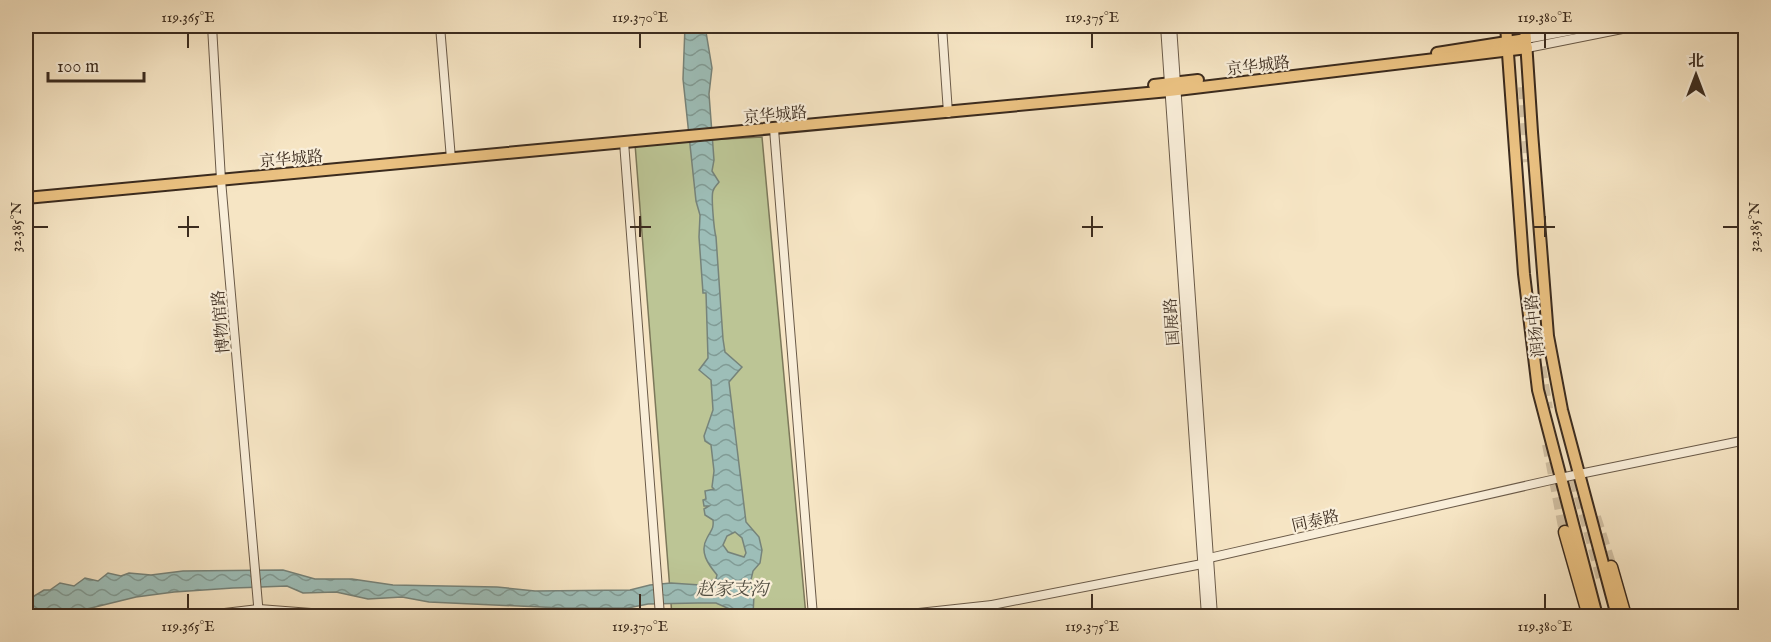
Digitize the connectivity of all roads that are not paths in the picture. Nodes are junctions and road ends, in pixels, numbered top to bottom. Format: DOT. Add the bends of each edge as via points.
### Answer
graph roads {
  1 [pos="212,26"];
  2 [pos="440,26"];
  3 [pos="942,26"];
  4 [pos="1165,26"];
  5 [pos="1172,26"];
  6 [pos="1506,26"];
  7 [pos="1525,26"];
  8 [pos="1595,26"];
  9 [pos="1637,26"];
  10 [pos="1526,43"];
  11 [pos="1508,46"];
  12 [pos="1172,87"];
  13 [pos="948,109"];
  14 [pos="774,129"];
  15 [pos="724,130"];
  16 [pos="673,134"];
  17 [pos="624,142"];
  18 [pos="451,156"];
  19 [pos="221,177"];
  20 [pos="26,192"];
  21 [pos="26,198"];
  22 [pos="1746,440"];
  23 [pos="1578,475"];
  24 [pos="1560,478"];
  25 [pos="1565,532"];
  26 [pos="1209,558"];
  27 [pos="1202,564"];
  28 [pos="1611,567"];
  29 [pos="992,605"];
  30 [pos="259,613"];
  31 [pos="660,613"];
  32 [pos="199,616"];
  33 [pos="350,616"];
  34 [pos="813,616"];
  35 [pos="891,616"];
  36 [pos="992,616"];
  37 [pos="1206,616"];
  38 [pos="1213,616"];
  39 [pos="1588,616"];
  40 [pos="1597,616"];
  41 [pos="1617,616"];
  42 [pos="1625,616"];
  1 -- 19 [label="street, 博物馆路"];
  2 -- 18 [label="street"];
  3 -- 13 [label="street"];
  4 -- 12 [label="street, 国展路"];
  5 -- 12 [label="street, 国展路"];
  6 -- 11 [label="main road, 润扬中路"];
  7 -- 10 [label="main road, 润扬中路"];
  8 -- 10 [label="street"];
  9 -- 10 [label="street"];
  10 -- 11 [label="main road, 京华城路"];
  10 -- 23 [label="main road, 润扬中路" via="1548,336"];
  11 -- 12 [label="main road, 京华城路"];
  11 -- 24 [label="main road, 润扬中路" via="1532,349"];
  12 -- 13 [label="main road, 京华城路"];
  12 -- 26 [label="street, 国展路"];
  12 -- 27 [label="street, 国展路"];
  13 -- 14 [label="main road, 京华城路"];
  13 -- 15 [label="main road, 京华城路"];
  14 -- 15 [label="main road, 京华城路"];
  14 -- 34 [label="street"];
  15 -- 16 [label="main road, 京华城路"];
  16 -- 17 [label="main road, 京华城路"];
  16 -- 18 [label="main road, 京华城路"];
  17 -- 18 [label="main road, 京华城路"];
  17 -- 31 [label="street"];
  18 -- 19 [label="main road, 京华城路"];
  19 -- 20 [label="main road, 京华城路"];
  19 -- 21 [label="main road, 京华城路"];
  19 -- 30 [label="street, 博物馆路"];
  22 -- 23 [label="street, 同泰路"];
  23 -- 24 [label="street, 同泰路"];
  23 -- 41 [label="main road, 润扬中路"];
  24 -- 26 [label="street, 同泰路"];
  24 -- 40 [label="main road, 润扬中路"];
  25 -- 39 [label="highway"];
  26 -- 27 [label="street, 同泰路"];
  26 -- 38 [label="street, 国展路"];
  27 -- 29 [label="street, 同泰路"];
  27 -- 37 [label="street, 国展路"];
  28 -- 42 [label="highway"];
  29 -- 35 [label="street, 同泰路"];
  29 -- 36 [label="street"];
  30 -- 32 [label="street"];
  30 -- 33 [label="street"];
}
